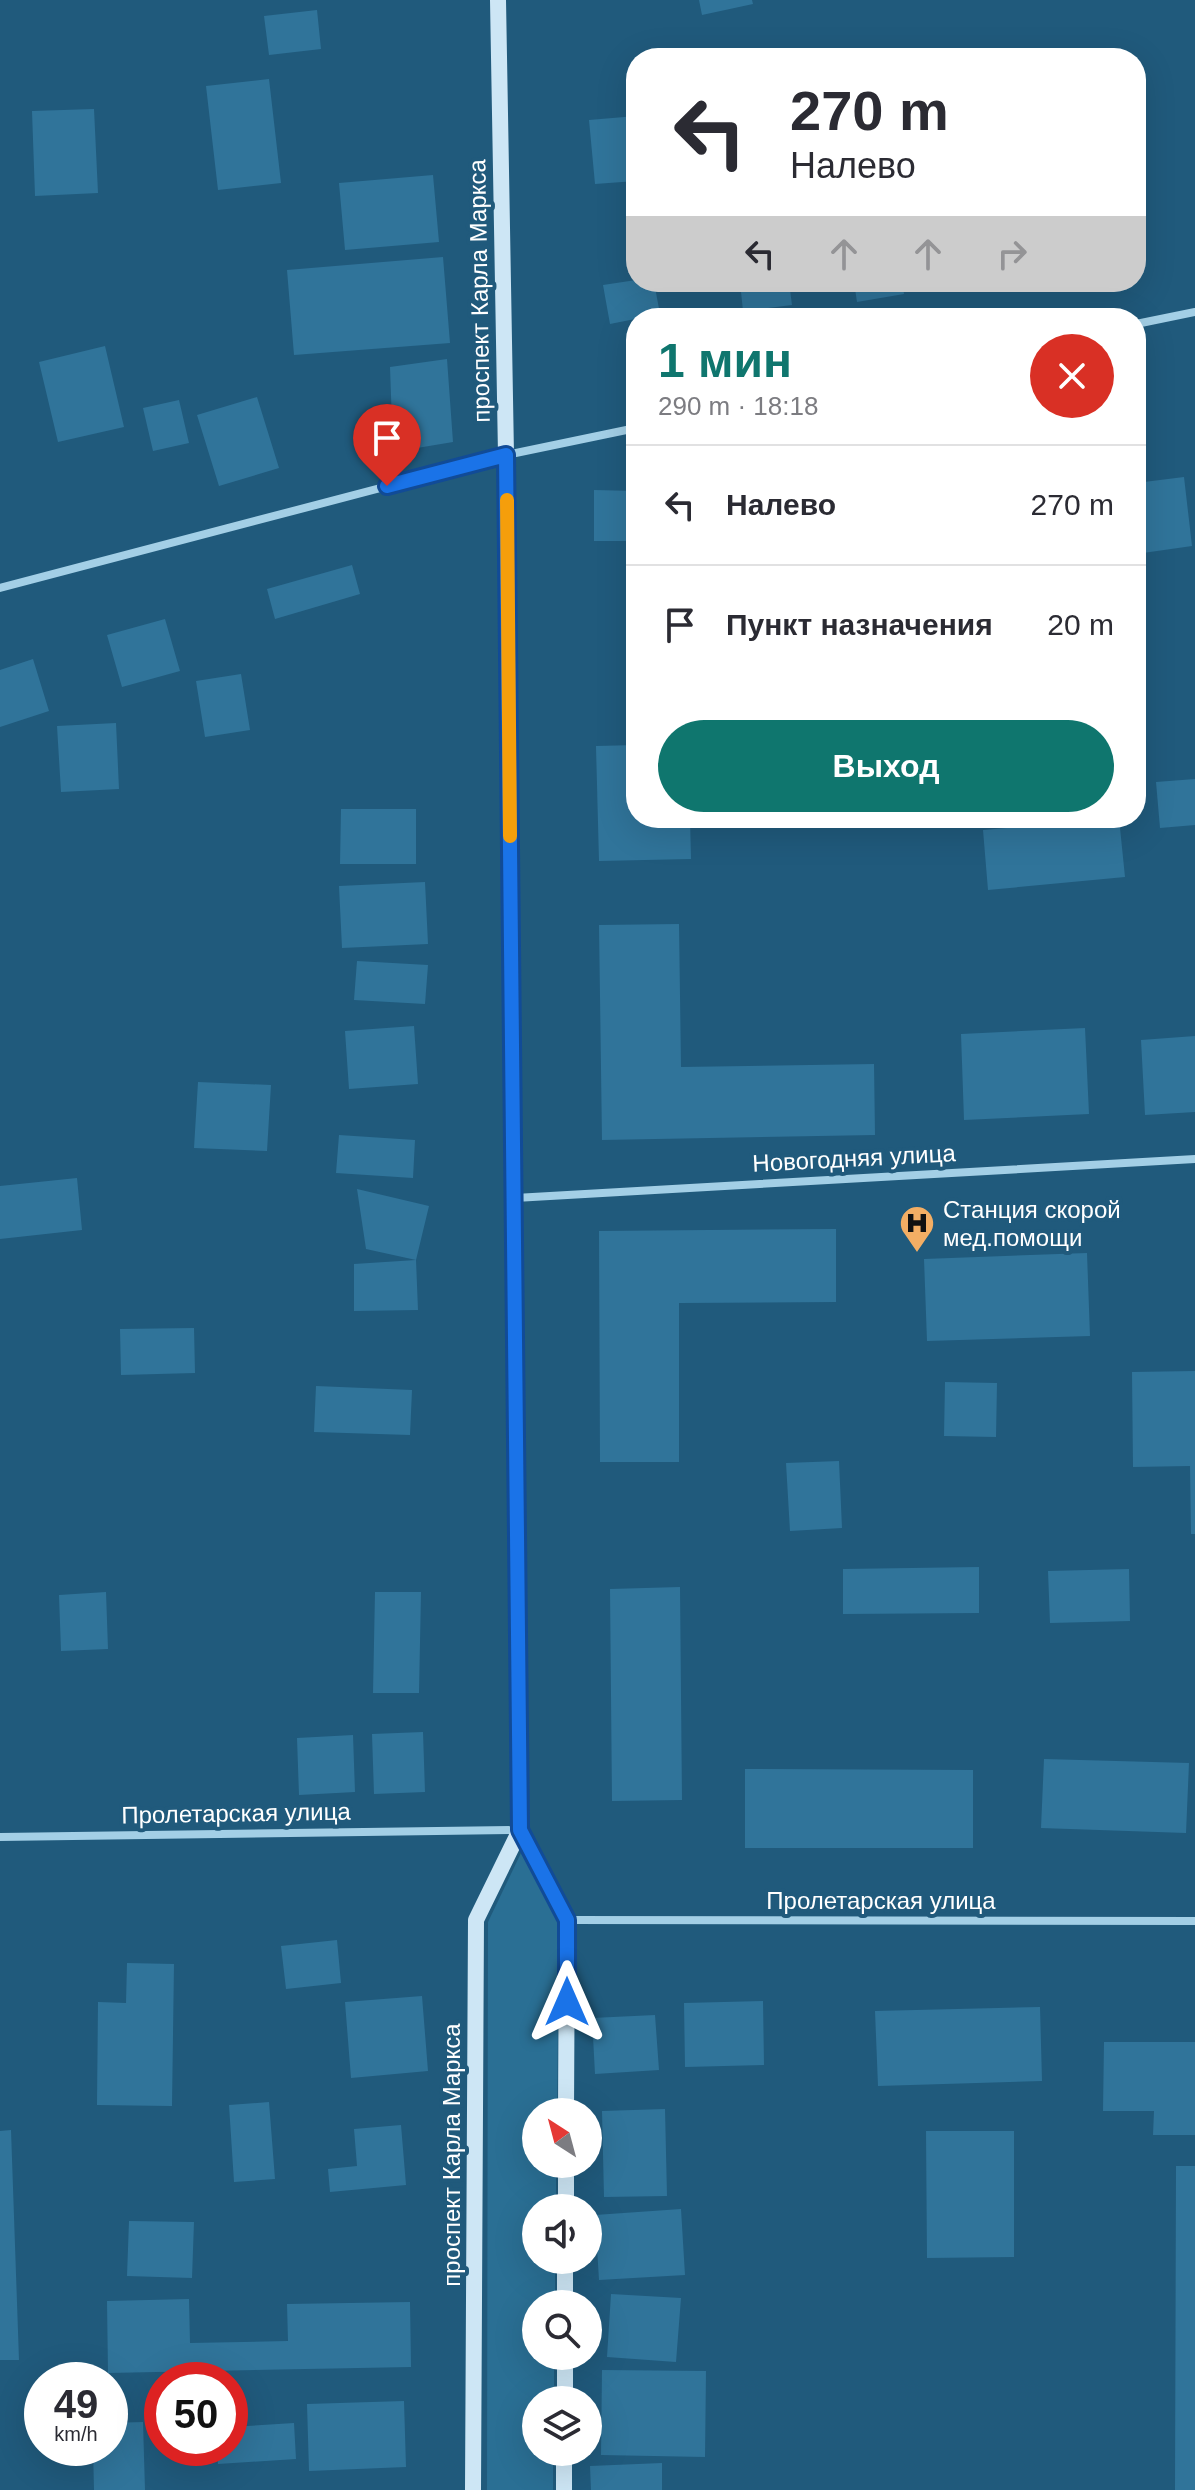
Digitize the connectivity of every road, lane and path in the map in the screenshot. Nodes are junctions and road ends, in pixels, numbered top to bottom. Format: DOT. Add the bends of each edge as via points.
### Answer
graph roads {
  1 [pos="498,0"];
  2 [pos="1195,312"];
  3 [pos="1146,322"];
  4 [pos="626,430"];
  5 [pos="506,455"];
  6 [pos="0,588"];
  7 [pos="1195,1159"];
  8 [pos="515,1198"];
  9 [pos="520,1830"];
  10 [pos="0,1837"];
  11 [pos="567,1920"];
  12 [pos="1195,1921"];
  13 [pos="566,2098"];
  14 [pos="564,2466"];
  15 [pos="473,2490"];
  16 [pos="564,2490"];
  1 -- 5 [label="main road, проспект Карла Маркса"];
  2 -- 3 [label="street"];
  4 -- 5 [label="street"];
  5 -- 6 [label="street"];
  5 -- 8 [label="main road, проспект Карла Маркса"];
  7 -- 8 [label="street, Новогодняя улица"];
  8 -- 9 [label="main road, проспект Карла Маркса"];
  9 -- 10 [label="street, Пролетарская улица"];
  9 -- 11 [label="main road, проспект Карла Маркса"];
  9 -- 15 [label="main road, проспект Карла Маркса" via="476,1920"];
  11 -- 12 [label="street, Пролетарская улица"];
  11 -- 13 [label="main road, проспект Карла Маркса"];
  14 -- 16 [label="main road"];
}
